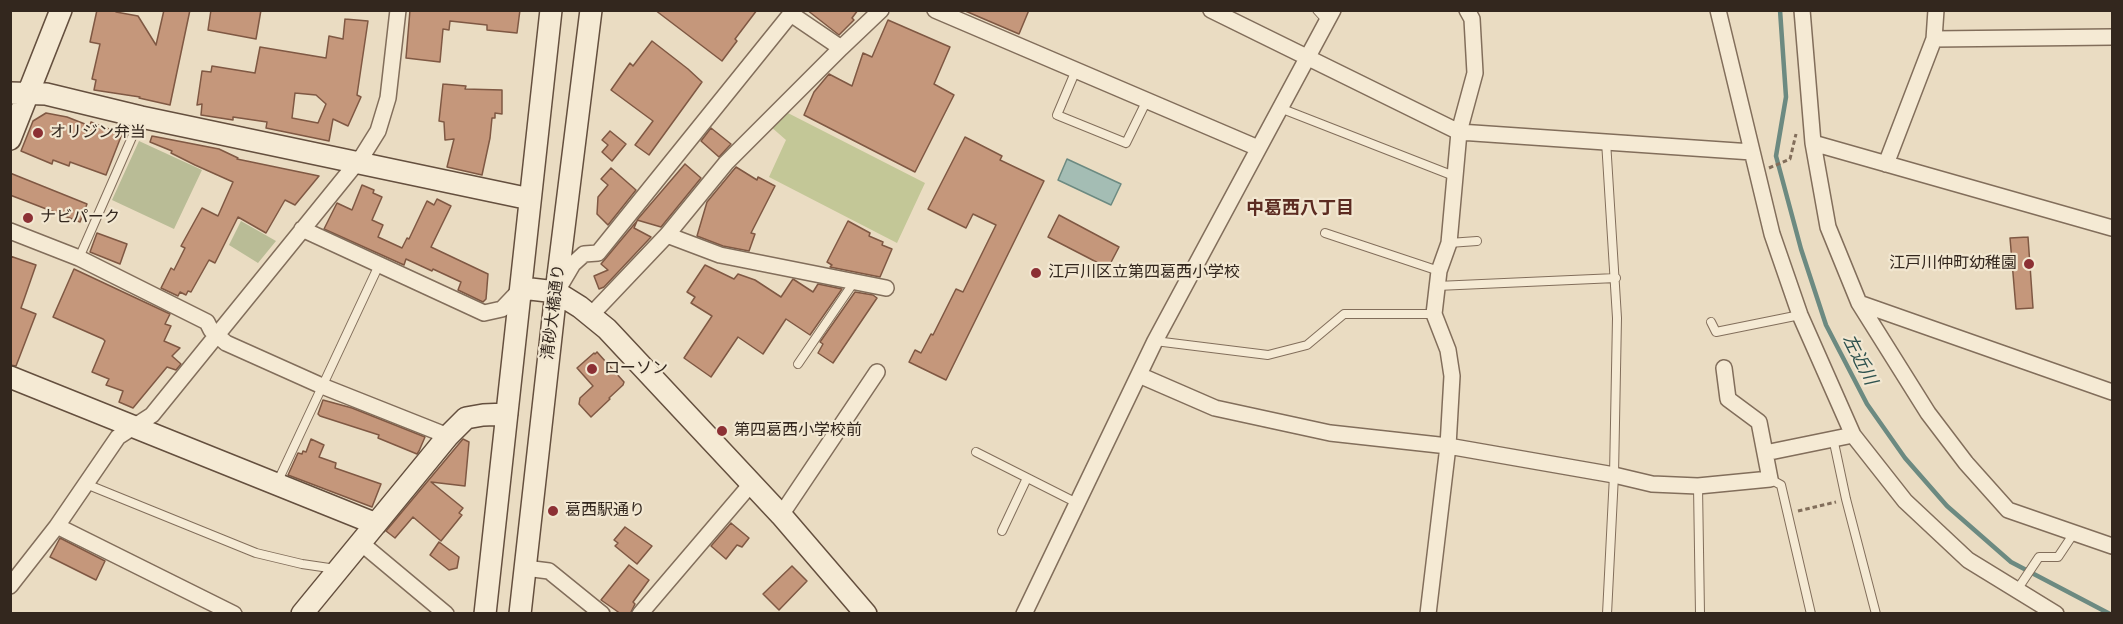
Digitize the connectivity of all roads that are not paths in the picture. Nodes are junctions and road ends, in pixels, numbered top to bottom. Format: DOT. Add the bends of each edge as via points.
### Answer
graph roads {
  1 [pos="62,10"];
  2 [pos="399,10"];
  3 [pos="551,10"];
  4 [pos="591,10"];
  5 [pos="881,10"];
  6 [pos="935,10"];
  7 [pos="1211,10"];
  8 [pos="1317,10"];
  9 [pos="1467,10"];
  10 [pos="1718,10"];
  11 [pos="1802,10"];
  12 [pos="1936,10"];
  13 [pos="793,12"];
  14 [pos="1330,16"];
  15 [pos="2112,37"];
  16 [pos="1934,39"];
  17 [pos="841,48"];
  18 [pos="1308,58"];
  19 [pos="1076,70"];
  20 [pos="19,93"];
  21 [pos="1147,100"];
  22 [pos="1280,108"];
  23 [pos="141,117"];
  24 [pos="1459,132"];
  25 [pos="10,139"];
  26 [pos="1606,141"];
  27 [pos="1814,143"];
  28 [pos="1258,148"];
  29 [pos="1752,152"];
  30 [pos="356,163"];
  31 [pos="1886,164"];
  32 [pos="1454,176"];
  33 [pos="530,199"];
  34 [pos="2112,228"];
  35 [pos="302,229"];
  36 [pos="10,231"];
  37 [pos="1325,233"];
  38 [pos="667,235"];
  39 [pos="1478,241"];
  40 [pos="1449,243"];
  41 [pos="79,258"];
  42 [pos="378,265"];
  43 [pos="1616,278"];
  44 [pos="1438,279"];
  45 [pos="854,282"];
  46 [pos="522,288"];
  47 [pos="886,288"];
  48 [pos="556,292"];
  49 [pos="1859,303"];
  50 [pos="1434,314"];
  51 [pos="591,315"];
  52 [pos="1800,315"];
  53 [pos="1711,322"];
  54 [pos="217,337"];
  55 [pos="1155,341"];
  56 [pos="798,364"];
  57 [pos="1724,368"];
  58 [pos="877,372"];
  59 [pos="1139,375"];
  60 [pos="10,377"];
  61 [pos="322,386"];
  62 [pos="2112,392"];
  63 [pos="507,414"];
  64 [pos="134,427"];
  65 [pos="1853,435"];
  66 [pos="448,436"];
  67 [pos="1833,438"];
  68 [pos="1448,446"];
  69 [pos="976,452"];
  70 [pos="1765,453"];
  71 [pos="1614,475"];
  72 [pos="1027,478"];
  73 [pos="1770,479"];
  74 [pos="277,483"];
  75 [pos="86,484"];
  76 [pos="751,484"];
  77 [pos="1698,486"];
  78 [pos="1077,503"];
  79 [pos="781,516"];
  80 [pos="376,524"];
  81 [pos="57,526"];
  82 [pos="1002,531"];
  83 [pos="2073,533"];
  84 [pos="361,543"];
  85 [pos="2112,546"];
  86 [pos="525,568"];
  87 [pos="338,569"];
  88 [pos="10,586"];
  89 [pos="2017,590"];
  90 [pos="234,614"];
  91 [pos="302,614"];
  92 [pos="446,614"];
  93 [pos="485,614"];
  94 [pos="520,614"];
  95 [pos="602,614"];
  96 [pos="640,614"];
  97 [pos="866,614"];
  98 [pos="1024,614"];
  99 [pos="1428,614"];
  100 [pos="1607,614"];
  101 [pos="1700,614"];
  102 [pos="1811,614"];
  103 [pos="1876,614"];
  104 [pos="2056,614"];
  1 -- 20 [label="street"];
  2 -- 30 [label="street" via="388,98 378,130"];
  3 -- 33 [label="street"];
  4 -- 48 [label="street, 清砂大橋通り"];
  5 -- 17 [label="street"];
  6 -- 19 [label="street"];
  7 -- 18 [label="street"];
  8 -- 14 [label="lane"];
  9 -- 24 [label="street" via="1472,19 1475,73"];
  10 -- 29 [label="street"];
  11 -- 27 [label="street"];
  12 -- 16 [label="street"];
  13 -- 17 [label="street"];
  13 -- 48 [label="street" via="598,253 584,254 573,264"];
  14 -- 18 [label="street"];
  15 -- 16 [label="street"];
  16 -- 31 [label="street"];
  17 -- 38 [label="street" via="726,163"];
  18 -- 22 [label="street"];
  18 -- 24 [label="street"];
  19 -- 21 [label="street"];
  19 -- 21 [label="lane" via="1057,115 1126,143"];
  20 -- 23 [label="street" via="46,94"];
  20 -- 25 [label="street"];
  21 -- 28 [label="street"];
  22 -- 28 [label="street"];
  22 -- 32 [label="lane"];
  23 -- 30 [label="street"];
  23 -- 41 [label="lane"];
  24 -- 26 [label="street"];
  24 -- 32 [label="street"];
  26 -- 29 [label="street"];
  26 -- 43 [label="lane"];
  27 -- 31 [label="street"];
  27 -- 49 [label="street" via="1828,227"];
  28 -- 55 [label="street"];
  29 -- 52 [label="street" via="1772,234"];
  30 -- 33 [label="street"];
  30 -- 35 [label="street"];
  31 -- 34 [label="street"];
  32 -- 40 [label="street"];
  33 -- 46 [label="street"];
  35 -- 42 [label="street"];
  35 -- 54 [label="street"];
  36 -- 41 [label="street"];
  37 -- 44 [label="lane"];
  38 -- 45 [label="street" via="720,255"];
  38 -- 51 [label="street"];
  39 -- 40 [label="lane"];
  40 -- 44 [label="street"];
  41 -- 54 [label="street" via="207,322"];
  42 -- 46 [label="street" via="484,313 502,309"];
  42 -- 61 [label="lane"];
  43 -- 44 [label="lane"];
  43 -- 71 [label="lane"];
  44 -- 50 [label="street"];
  45 -- 47 [label="street"];
  45 -- 56 [label="lane"];
  46 -- 48 [label="street"];
  46 -- 63 [label="street"];
  48 -- 51 [label="street"];
  48 -- 86 [label="street, 清砂大橋通り"];
  49 -- 62 [label="street"];
  49 -- 83 [label="street" via="1928,413 2008,510"];
  50 -- 55 [label="lane" via="1344,314 1307,345 1268,355"];
  50 -- 68 [label="street" via="1448,350 1452,376"];
  51 -- 76 [label="street"];
  52 -- 53 [label="lane" via="1716,332"];
  52 -- 65 [label="street"];
  54 -- 61 [label="street"];
  54 -- 64 [label="street" via="152,415"];
  55 -- 59 [label="street"];
  57 -- 70 [label="street" via="1728,399 1759,422"];
  58 -- 79 [label="street"];
  59 -- 68 [label="street" via="1215,408 1330,433"];
  59 -- 78 [label="street"];
  60 -- 64 [label="street"];
  61 -- 66 [label="street"];
  61 -- 74 [label="lane"];
  63 -- 66 [label="street" via="466,418"];
  63 -- 93 [label="street"];
  64 -- 74 [label="street"];
  64 -- 75 [label="street" via="118,437"];
  65 -- 67 [label="street"];
  65 -- 89 [label="street" via="1905,501 1968,560"];
  66 -- 80 [label="street"];
  67 -- 70 [label="street"];
  67 -- 103 [label="lane"];
  68 -- 71 [label="street"];
  68 -- 99 [label="street"];
  69 -- 72 [label="lane"];
  70 -- 73 [label="street"];
  71 -- 77 [label="street" via="1652,484"];
  71 -- 100 [label="lane"];
  72 -- 78 [label="lane"];
  72 -- 82 [label="lane"];
  73 -- 77 [label="street"];
  73 -- 102 [label="lane" via="1781,485"];
  74 -- 80 [label="street"];
  75 -- 81 [label="street"];
  75 -- 87 [label="lane" via="256,553"];
  76 -- 79 [label="street"];
  76 -- 96 [label="street"];
  77 -- 101 [label="lane"];
  78 -- 98 [label="street"];
  79 -- 97 [label="street"];
  80 -- 84 [label="street"];
  81 -- 88 [label="street"];
  81 -- 90 [label="street"];
  83 -- 85 [label="street"];
  83 -- 89 [label="lane" via="2058,556 2039,557"];
  84 -- 87 [label="street"];
  84 -- 92 [label="street"];
  86 -- 94 [label="street, 清砂大橋通り"];
  86 -- 95 [label="street" via="549,570"];
  87 -- 91 [label="street"];
  89 -- 104 [label="street"];
}
